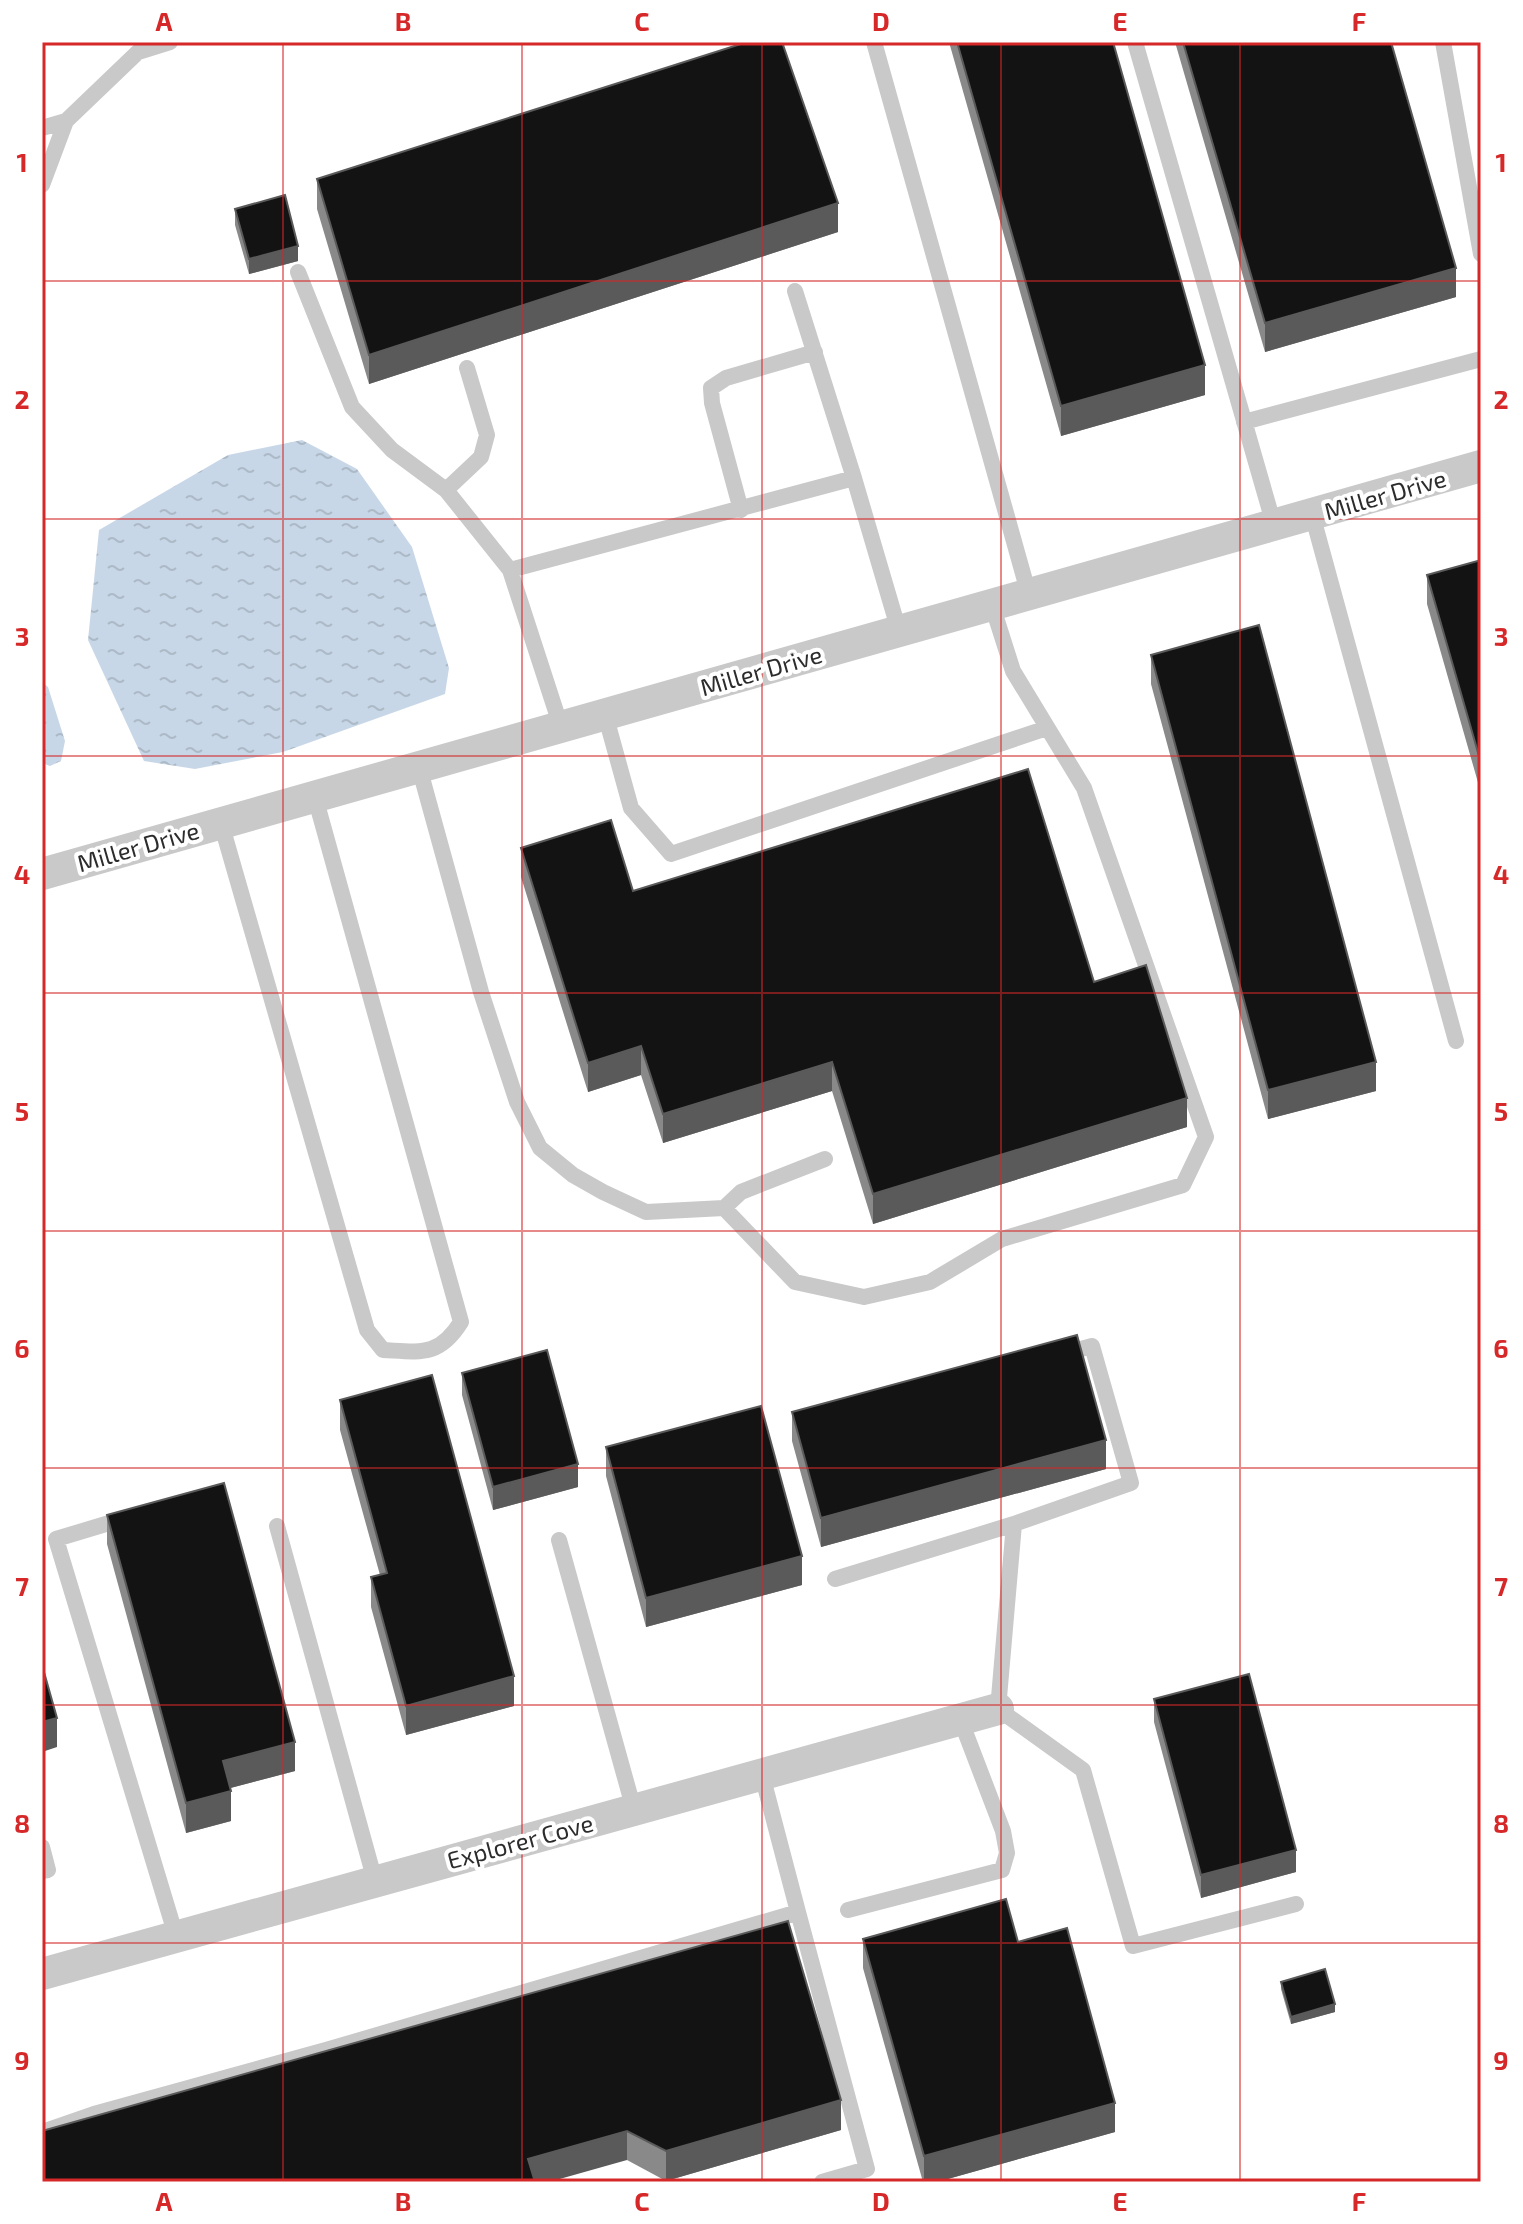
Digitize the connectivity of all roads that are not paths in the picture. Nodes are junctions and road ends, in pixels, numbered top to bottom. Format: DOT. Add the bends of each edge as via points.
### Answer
graph roads {
  1 [pos="170,42"];
  2 [pos="874,42"];
  3 [pos="1135,42"];
  4 [pos="1443,42"];
  5 [pos="66,121"];
  6 [pos="42,128"];
  7 [pos="42,185"];
  8 [pos="1481,254"];
  9 [pos="298,272"];
  10 [pos="795,291"];
  11 [pos="815,352"];
  12 [pos="1481,357"];
  13 [pos="467,368"];
  14 [pos="1244,422"];
  15 [pos="1481,466"];
  16 [pos="854,478"];
  17 [pos="446,490"];
  18 [pos="741,510"];
  19 [pos="1312,514"];
  20 [pos="1274,525"];
  21 [pos="510,570"];
  22 [pos="1029,595"];
  23 [pos="992,605"];
  24 [pos="899,631"];
  25 [pos="605,714"];
  26 [pos="561,727"];
  27 [pos="1047,728"];
  28 [pos="419,767"];
  29 [pos="315,797"];
  30 [pos="221,823"];
  31 [pos="42,874"];
  32 [pos="1456,1041"];
  33 [pos="825,1159"];
  34 [pos="724,1208"];
  35 [pos="1048,1358"];
  36 [pos="143,1512"];
  37 [pos="1014,1524"];
  38 [pos="277,1526"];
  39 [pos="559,1540"];
  40 [pos="835,1579"];
  41 [pos="998,1709"];
  42 [pos="961,1721"];
  43 [pos="762,1775"];
  44 [pos="634,1810"];
  45 [pos="42,1847"];
  46 [pos="42,1871"];
  47 [pos="375,1881"];
  48 [pos="1296,1904"];
  49 [pos="848,1910"];
  50 [pos="798,1912"];
  51 [pos="176,1936"];
  52 [pos="42,1974"];
  53 [pos="42,2132"];
  54 [pos="822,2182"];
  1 -- 5 [label="lane" via="138,52"];
  2 -- 22 [label="lane"];
  3 -- 14 [label="lane"];
  4 -- 8 [label="lane"];
  5 -- 6 [label="lane"];
  5 -- 7 [label="lane"];
  9 -- 17 [label="lane" via="352,407 392,450"];
  10 -- 11 [label="lane"];
  11 -- 16 [label="lane"];
  11 -- 18 [label="lane" via="726,378 711,388"];
  12 -- 14 [label="lane"];
  13 -- 17 [label="lane" via="487,435 481,457"];
  14 -- 20 [label="lane"];
  15 -- 19 [label="street, Miller Drive"];
  16 -- 18 [label="lane"];
  16 -- 24 [label="lane"];
  17 -- 21 [label="lane"];
  18 -- 21 [label="lane"];
  19 -- 20 [label="street, Miller Drive"];
  19 -- 32 [label="lane"];
  20 -- 22 [label="street, Miller Drive"];
  21 -- 26 [label="lane"];
  22 -- 23 [label="street, Miller Drive"];
  23 -- 24 [label="street, Miller Drive"];
  23 -- 27 [label="lane" via="1013,671"];
  24 -- 25 [label="street, Miller Drive"];
  25 -- 26 [label="street, Miller Drive"];
  25 -- 27 [label="lane" via="631,808 671,854"];
  26 -- 28 [label="street, Miller Drive"];
  27 -- 34 [label="lane" via="1084,788 1206,1137 1183,1185 1002,1239 930,1282 864,1297 795,1282"];
  28 -- 29 [label="street, Miller Drive"];
  28 -- 34 [label="lane" via="485,1006 517,1102 540,1148 573,1175 646,1212"];
  29 -- 30 [label="street, Miller Drive"];
  29 -- 30 [label="lane" via="461,1322 449,1342 421,1353 383,1350 367,1330"];
  30 -- 31 [label="street, Miller Drive"];
  33 -- 34 [label="lane" via="741,1192"];
  35 -- 37 [label="lane" via="1092,1346 1131,1483"];
  36 -- 51 [label="lane" via="56,1539"];
  37 -- 40 [label="lane"];
  37 -- 41 [label="lane"];
  38 -- 47 [label="lane"];
  39 -- 44 [label="lane"];
  41 -- 42 [label="street, Explorer Cove"];
  41 -- 48 [label="lane" via="1083,1770 1133,1946"];
  42 -- 43 [label="street, Explorer Cove"];
  42 -- 49 [label="lane" via="1003,1831 1007,1853 1002,1870"];
  43 -- 44 [label="street, Explorer Cove"];
  43 -- 50 [label="lane"];
  44 -- 47 [label="street, Explorer Cove"];
  45 -- 46 [label="lane" via="48,1870"];
  47 -- 51 [label="street, Explorer Cove"];
  50 -- 53 [label="lane"];
  50 -- 54 [label="lane" via="867,2169"];
  51 -- 52 [label="street, Explorer Cove"];
}
